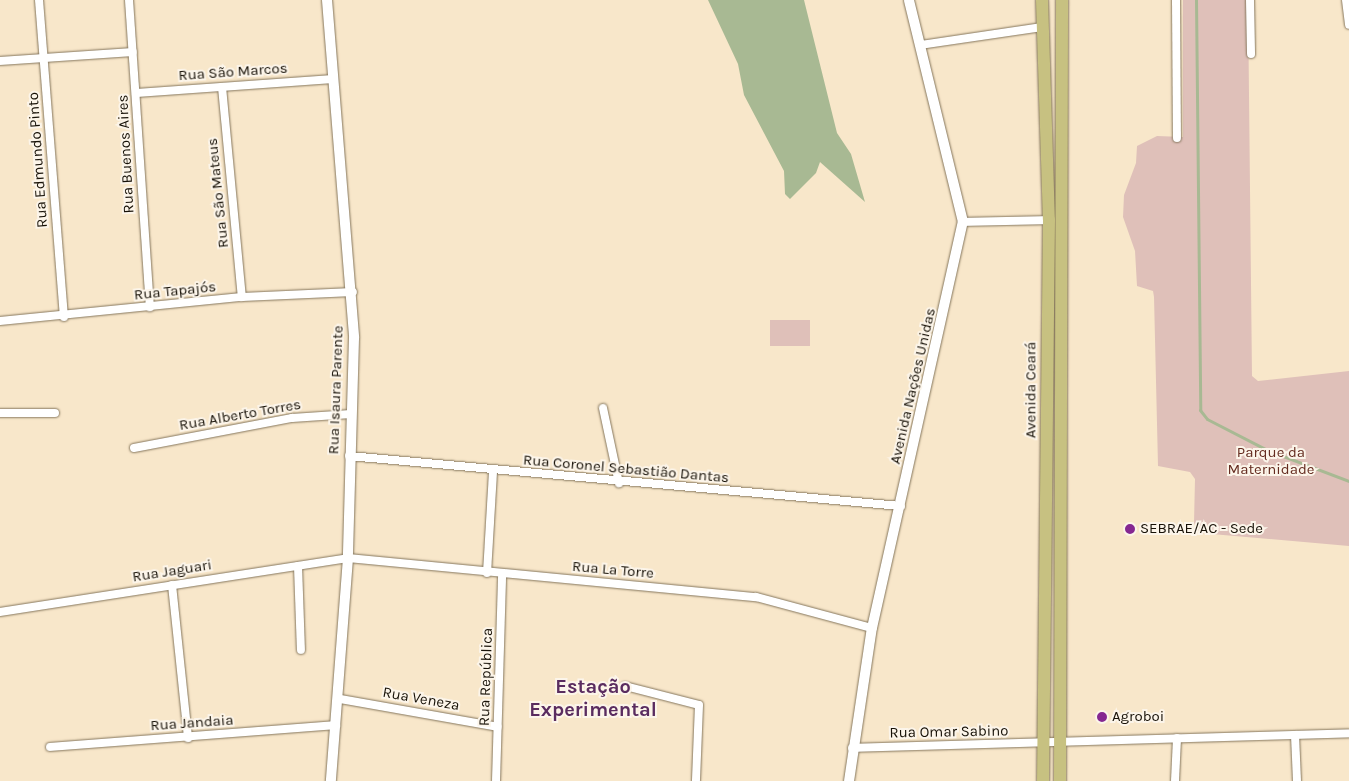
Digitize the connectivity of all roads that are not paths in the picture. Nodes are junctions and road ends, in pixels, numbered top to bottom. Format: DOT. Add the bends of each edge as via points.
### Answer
graph roads {
  1 [pos="39,0"];
  2 [pos="130,0"];
  3 [pos="327,0"];
  4 [pos="908,0"];
  5 [pos="1042,0"];
  6 [pos="1059,0"];
  7 [pos="1176,0"];
  8 [pos="1250,0"];
  9 [pos="1346,0"];
  10 [pos="1063,6"];
  11 [pos="1349,21"];
  12 [pos="1349,25"];
  13 [pos="1042,27"];
  14 [pos="920,45"];
  15 [pos="1044,50"];
  16 [pos="133,52"];
  17 [pos="1251,54"];
  18 [pos="44,58"];
  19 [pos="0,61"];
  20 [pos="1063,76"];
  21 [pos="332,79"];
  22 [pos="222,87"];
  23 [pos="137,93"];
  24 [pos="1177,138"];
  25 [pos="1049,220"];
  26 [pos="963,222"];
  27 [pos="353,292"];
  28 [pos="242,297"];
  29 [pos="150,307"];
  30 [pos="64,317"];
  31 [pos="0,321"];
  32 [pos="603,408"];
  33 [pos="0,413"];
  34 [pos="55,413"];
  35 [pos="350,414"];
  36 [pos="134,448"];
  37 [pos="349,456"];
  38 [pos="493,471"];
  39 [pos="619,483"];
  40 [pos="901,506"];
  41 [pos="348,558"];
  42 [pos="298,566"];
  43 [pos="487,574"];
  44 [pos="502,574"];
  45 [pos="172,585"];
  46 [pos="0,612"];
  47 [pos="872,628"];
  48 [pos="301,650"];
  49 [pos="625,686"];
  50 [pos="340,699"];
  51 [pos="336,725"];
  52 [pos="498,727"];
  53 [pos="1349,733"];
  54 [pos="1295,734"];
  55 [pos="188,738"];
  56 [pos="1177,738"];
  57 [pos="1062,742"];
  58 [pos="1045,743"];
  59 [pos="50,748"];
  60 [pos="852,748"];
  61 [pos="331,781"];
  62 [pos="496,781"];
  63 [pos="696,781"];
  64 [pos="850,781"];
  65 [pos="1043,781"];
  66 [pos="1060,781"];
  67 [pos="1176,781"];
  68 [pos="1297,781"];
  1 -- 18 [label="street, Rua Edmundo Pinto"];
  2 -- 16 [label="street, Rua Buenos Aires"];
  3 -- 21 [label="street, Rua Isaura Parente"];
  4 -- 14 [label="street, Avenida Nações Unidas"];
  5 -- 13 [label="main road, Avenida Ceará"];
  6 -- 10 [label="main road"];
  7 -- 24 [label="street"];
  8 -- 17 [label="street"];
  9 -- 11 [label="street"];
  10 -- 20 [label="main road"];
  11 -- 12 [label="street"];
  13 -- 14 [label="street"];
  13 -- 15 [label="main road, Avenida Ceará"];
  14 -- 26 [label="street, Avenida Nações Unidas"];
  15 -- 20 [label="main road" via="1051,67"];
  15 -- 25 [label="main road, Avenida Ceará"];
  16 -- 18 [label="street"];
  16 -- 23 [label="street, Rua Buenos Aires"];
  18 -- 19 [label="street"];
  18 -- 30 [label="street, Rua Edmundo Pinto"];
  20 -- 57 [label="main road"];
  21 -- 22 [label="street, Rua São Marcos"];
  21 -- 27 [label="street, Rua Isaura Parente"];
  22 -- 23 [label="street, Rua São Marcos"];
  22 -- 28 [label="street, Rua São Mateus"];
  23 -- 29 [label="street, Rua Buenos Aires"];
  25 -- 26 [label="street"];
  25 -- 58 [label="main road, Avenida Ceará"];
  26 -- 40 [label="street, Avenida Nações Unidas"];
  27 -- 28 [label="street, Rua Tapajós"];
  27 -- 35 [label="street, Rua Isaura Parente"];
  28 -- 29 [label="street, Rua Tapajós"];
  29 -- 30 [label="street, Rua Tapajós"];
  30 -- 31 [label="street, Rua Tapajós"];
  32 -- 39 [label="street"];
  33 -- 34 [label="street"];
  35 -- 36 [label="street, Rua Alberto Torres" via="292,418"];
  35 -- 37 [label="street, Rua Isaura Parente"];
  37 -- 38 [label="street, Rua Coronel Sebastião Dantas"];
  37 -- 41 [label="street, Rua Isaura Parente"];
  38 -- 39 [label="street, Rua Coronel Sebastião Dantas"];
  38 -- 43 [label="street"];
  39 -- 40 [label="street, Rua Coronel Sebastião Dantas"];
  40 -- 47 [label="street, Avenida Nações Unidas"];
  41 -- 42 [label="street, Rua Jaguari"];
  41 -- 43 [label="street, Rua La Torre"];
  41 -- 50 [label="street, Rua Isaura Parente"];
  42 -- 45 [label="street, Rua Jaguari"];
  42 -- 48 [label="street"];
  43 -- 44 [label="street, Rua La Torre"];
  44 -- 47 [label="street, Rua La Torre" via="756,597"];
  44 -- 52 [label="street, Rua República"];
  45 -- 46 [label="street, Rua Jaguari"];
  45 -- 55 [label="street"];
  47 -- 60 [label="street, Avenida Nações Unidas"];
  49 -- 63 [label="street" via="700,705"];
  50 -- 51 [label="street, Rua Isaura Parente"];
  50 -- 52 [label="street, Rua Veneza"];
  51 -- 55 [label="street, Rua Jandaia"];
  51 -- 61 [label="street, Rua Isaura Parente"];
  52 -- 62 [label="street, Rua República"];
  53 -- 54 [label="street, Rua Omar Sabino"];
  54 -- 56 [label="street, Rua Omar Sabino"];
  54 -- 68 [label="street"];
  55 -- 59 [label="street, Rua Jandaia"];
  56 -- 57 [label="street, Rua Omar Sabino"];
  56 -- 67 [label="street"];
  57 -- 58 [label="street, Rua Omar Sabino"];
  57 -- 66 [label="main road"];
  58 -- 60 [label="street, Rua Omar Sabino"];
  58 -- 65 [label="main road, Avenida Ceará"];
  60 -- 64 [label="street, Avenida Nações Unidas"];
}
